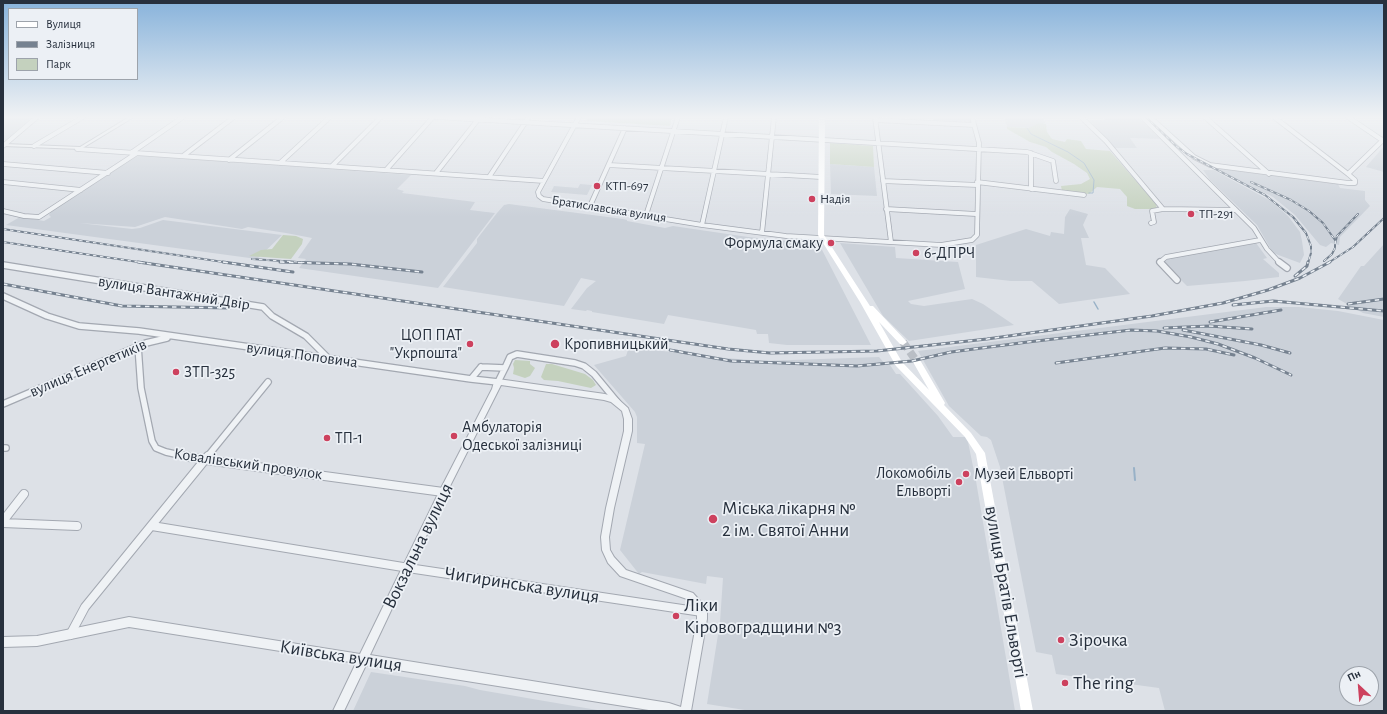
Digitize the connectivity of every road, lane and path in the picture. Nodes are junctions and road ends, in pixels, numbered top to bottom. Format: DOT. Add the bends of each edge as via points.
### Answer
graph roads {
  1 [pos="95,150"];
  2 [pos="135,150"];
  3 [pos="190,150"];
  4 [pos="241,150"];
  5 [pos="294,150"];
  6 [pos="348,150"];
  7 [pos="404,150"];
  8 [pos="454,150"];
  9 [pos="507,150"];
  10 [pos="561,150"];
  11 [pos="615,150"];
  12 [pos="667,150"];
  13 [pos="719,150"];
  14 [pos="771,150"];
  15 [pos="822,150"];
  16 [pos="878,150"];
  17 [pos="978,150"];
  18 [pos="1003,150"];
  19 [pos="1114,150"];
  20 [pos="1176,150"];
  21 [pos="1187,150"];
  22 [pos="1242,150"];
  23 [pos="1317,150"];
  24 [pos="1372,150"];
  25 [pos="131,153"];
  26 [pos="138,153"];
  27 [pos="1031,153"];
  28 [pos="183,156"];
  29 [pos="229,160"];
  30 [pos="280,163"];
  31 [pos="3,164"];
  32 [pos="609,164"];
  33 [pos="332,166"];
  34 [pos="661,168"];
  35 [pos="386,170"];
  36 [pos="715,170"];
  37 [pos="108,173"];
  38 [pos="436,173"];
  39 [pos="768,174"];
  40 [pos="1269,174"];
  41 [pos="1348,174"];
  42 [pos="489,177"];
  43 [pos="821,177"];
  44 [pos="544,181"];
  45 [pos="883,181"];
  46 [pos="1056,181"];
  47 [pos="3,182"];
  48 [pos="977,184"];
  49 [pos="1031,189"];
  50 [pos="82,190"];
  51 [pos="1084,195"];
  52 [pos="590,206"];
  53 [pos="886,209"];
  54 [pos="1163,209"];
  55 [pos="1236,210"];
  56 [pos="3,211"];
  57 [pos="976,214"];
  58 [pos="646,215"];
  59 [pos="1151,223"];
  60 [pos="702,224"];
  61 [pos="762,233"];
  62 [pos="823,238"];
  63 [pos="1260,240"];
  64 [pos="891,242"];
  65 [pos="3,265"];
  66 [pos="1287,268"];
  67 [pos="1177,280"];
  68 [pos="3,296"];
  69 [pos="864,302"];
  70 [pos="173,337"];
  71 [pos="903,342"];
  72 [pos="138,346"];
  73 [pos="328,358"];
  74 [pos="917,362"];
  75 [pos="505,368"];
  76 [pos="471,379"];
  77 [pos="268,382"];
  78 [pos="498,382"];
  79 [pos="618,403"];
  80 [pos="3,404"];
  81 [pos="948,414"];
  82 [pos="206,460"];
  83 [pos="443,492"];
  84 [pos="24,494"];
  85 [pos="3,522"];
  86 [pos="77,526"];
  87 [pos="152,526"];
  88 [pos="408,567"];
  89 [pos="702,612"];
  90 [pos="70,635"];
  91 [pos="3,642"];
  92 [pos="362,659"];
  93 [pos="338,711"];
  94 [pos="679,711"];
  95 [pos="686,711"];
  96 [pos="1027,711"];
  1 -- 25 [label="street, Братиславська вулиця"];
  2 -- 25 [label="street"];
  3 -- 28 [label="street"];
  4 -- 29 [label="street"];
  5 -- 30 [label="street"];
  6 -- 33 [label="street"];
  7 -- 35 [label="street"];
  8 -- 38 [label="street"];
  9 -- 42 [label="street"];
  10 -- 44 [label="street"];
  11 -- 32 [label="street"];
  12 -- 34 [label="street"];
  13 -- 36 [label="street"];
  14 -- 39 [label="street"];
  15 -- 43 [label="main road"];
  16 -- 45 [label="street"];
  17 -- 48 [label="street"];
  18 -- 27 [label="street"];
  19 -- 54 [label="street"];
  20 -- 55 [label="street"];
  21 -- 40 [label="street" via="1194,157 1214,167"];
  22 -- 40 [label="street"];
  23 -- 41 [label="street"];
  24 -- 41 [label="street"];
  25 -- 26 [label="street, Братиславська вулиця"];
  26 -- 28 [label="street, Братиславська вулиця"];
  26 -- 37 [label="street"];
  27 -- 46 [label="street" via="1053,161"];
  27 -- 49 [label="street"];
  28 -- 29 [label="street, Братиславська вулиця"];
  29 -- 30 [label="street, Братиславська вулиця"];
  30 -- 33 [label="street, Братиславська вулиця"];
  31 -- 37 [label="street"];
  32 -- 34 [label="street"];
  32 -- 52 [label="street"];
  33 -- 35 [label="street, Братиславська вулиця"];
  34 -- 36 [label="street"];
  34 -- 58 [label="street"];
  35 -- 38 [label="street, Братиславська вулиця"];
  36 -- 39 [label="street"];
  36 -- 60 [label="street"];
  37 -- 50 [label="street"];
  38 -- 42 [label="street, Братиславська вулиця"];
  39 -- 43 [label="street"];
  39 -- 61 [label="street"];
  40 -- 41 [label="street" via="1355,183"];
  42 -- 44 [label="street, Братиславська вулиця"];
  43 -- 62 [label="main road"];
  44 -- 52 [label="street, Братиславська вулиця" via="538,192 541,198"];
  45 -- 48 [label="street"];
  45 -- 53 [label="street"];
  47 -- 50 [label="street"];
  48 -- 49 [label="street"];
  48 -- 57 [label="street"];
  49 -- 51 [label="street"];
  50 -- 56 [label="street" via="39,217"];
  52 -- 58 [label="street, Братиславська вулиця"];
  53 -- 57 [label="street"];
  53 -- 64 [label="street"];
  54 -- 55 [label="street"];
  54 -- 59 [label="street" via="1152,211 1154,222"];
  55 -- 63 [label="street" via="1254,228"];
  57 -- 64 [label="street, Братиславська вулиця" via="977,235 972,240 941,245"];
  58 -- 60 [label="street, Братиславська вулиця"];
  60 -- 61 [label="street, Братиславська вулиця"];
  61 -- 62 [label="street, Братиславська вулиця"];
  62 -- 64 [label="street, Братиславська вулиця"];
  62 -- 69 [label="main road, вулиця Братів Ельворті"];
  63 -- 66 [label="street" via="1276,260"];
  63 -- 67 [label="street" via="1166,257 1160,262"];
  65 -- 73 [label="street, вулиця Вантажний Двір" via="263,307 272,316 306,336"];
  68 -- 70 [label="street, вулиця Поповича" via="47,316 79,326 139,331"];
  69 -- 71 [label="main road, вулиця Братів Ельворті"];
  69 -- 81 [label="main road, вулиця Братів Ельворті" via="898,364"];
  70 -- 72 [label="street, вулиця Енергетиків"];
  70 -- 73 [label="street, вулиця Поповича"];
  72 -- 80 [label="street, вулиця Енергетиків"];
  72 -- 82 [label="street, Ковалівський провулок" via="141,388 152,441 156,448"];
  73 -- 76 [label="street, вулиця Поповича"];
  74 -- 81 [label="main road, вулиця Братів Ельворті"];
  75 -- 76 [label="street" via="480,367"];
  75 -- 78 [label="street"];
  75 -- 79 [label="street" via="510,357 517,354 575,363 594,374"];
  76 -- 78 [label="street, вулиця Поповича"];
  77 -- 82 [label="street"];
  78 -- 79 [label="street, вулиця Поповича" via="611,398"];
  78 -- 83 [label="street, Вокзальна вулиця"];
  79 -- 89 [label="street" via="627,414 629,427 610,508 605,536 606,550 616,567 623,573 690,596"];
  81 -- 96 [label="main road, вулиця Братів Ельворті" via="973,441 980,453"];
  82 -- 83 [label="street, Ковалівський провулок"];
  82 -- 87 [label="street"];
  83 -- 88 [label="street, Вокзальна вулиця"];
  84 -- 85 [label="street"];
  85 -- 86 [label="street"];
  87 -- 88 [label="street, Чигиринська вулиця"];
  87 -- 90 [label="street" via="85,607"];
  88 -- 89 [label="street, Чигиринська вулиця"];
  88 -- 92 [label="street, Вокзальна вулиця"];
  89 -- 95 [label="street"];
  90 -- 91 [label="street, Київська вулиця" via="37,641"];
  90 -- 92 [label="street, Київська вулиця" via="129,622"];
  92 -- 93 [label="street, Вокзальна вулиця"];
  92 -- 94 [label="street, Київська вулиця"];
}
